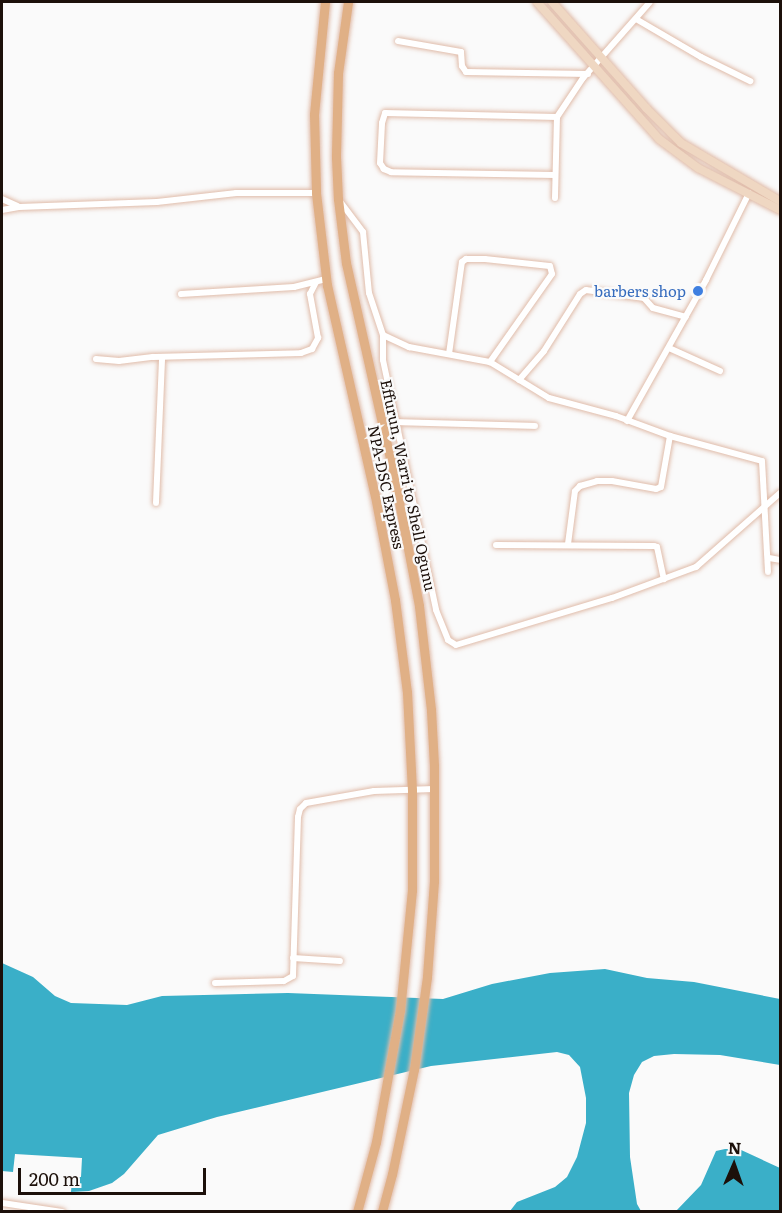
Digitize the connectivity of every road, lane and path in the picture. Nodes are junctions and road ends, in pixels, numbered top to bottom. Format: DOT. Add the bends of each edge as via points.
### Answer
graph roads {
  1 [pos="325,2"];
  2 [pos="348,2"];
  3 [pos="537,2"];
  4 [pos="552,2"];
  5 [pos="639,2"];
  6 [pos="648,4"];
  7 [pos="636,19"];
  8 [pos="398,40"];
  9 [pos="601,58"];
  10 [pos="591,70"];
  11 [pos="750,81"];
  12 [pos="556,117"];
  13 [pos="555,175"];
  14 [pos="316,193"];
  15 [pos="749,193"];
  16 [pos="555,198"];
  17 [pos="2,199"];
  18 [pos="338,199"];
  19 [pos="780,201"];
  20 [pos="19,207"];
  21 [pos="2,210"];
  22 [pos="780,210"];
  23 [pos="327,279"];
  24 [pos="316,282"];
  25 [pos="181,294"];
  26 [pos="686,317"];
  27 [pos="383,335"];
  28 [pos="669,348"];
  29 [pos="449,354"];
  30 [pos="162,357"];
  31 [pos="96,359"];
  32 [pos="490,362"];
  33 [pos="720,371"];
  34 [pos="519,380"];
  35 [pos="627,421"];
  36 [pos="396,422"];
  37 [pos="535,426"];
  38 [pos="670,436"];
  39 [pos="780,493"];
  40 [pos="156,503"];
  41 [pos="765,507"];
  42 [pos="568,544"];
  43 [pos="496,545"];
  44 [pos="769,558"];
  45 [pos="780,560"];
  46 [pos="768,572"];
  47 [pos="664,579"];
  48 [pos="434,789"];
  49 [pos="412,790"];
  50 [pos="293,958"];
  51 [pos="340,961"];
  52 [pos="214,983"];
  53 [pos="2,1203"];
  54 [pos="28,1208"];
  55 [pos="62,1212"];
  56 [pos="357,1212"];
  57 [pos="382,1212"];
  1 -- 14 [label="main road, NPA-DSC Express" via="314,114"];
  2 -- 18 [label="main road, Effurun, Warri to Shell Ogunu" via="338,73"];
  3 -- 10 [label="main road"];
  4 -- 9 [label="main road"];
  5 -- 6 [label="street"];
  6 -- 7 [label="street"];
  7 -- 9 [label="street"];
  7 -- 11 [label="street"];
  8 -- 10 [label="street" via="461,52 466,72"];
  9 -- 10 [label="street"];
  9 -- 19 [label="main road" via="681,143"];
  10 -- 12 [label="street"];
  10 -- 15 [label="main road" via="671,149 698,168"];
  12 -- 13 [label="street"];
  12 -- 13 [label="street" via="386,113 380,162 391,172"];
  13 -- 16 [label="street"];
  14 -- 20 [label="street" via="236,193 157,202"];
  14 -- 23 [label="main road, NPA-DSC Express"];
  15 -- 22 [label="main road"];
  15 -- 26 [label="street"];
  17 -- 20 [label="street"];
  18 -- 27 [label="street" via="363,232 369,293"];
  18 -- 48 [label="main road, Effurun, Warri to Shell Ogunu" via="346,263 419,606 431,710"];
  20 -- 21 [label="street"];
  23 -- 24 [label="street"];
  23 -- 49 [label="main road, NPA-DSC Express" via="395,600 407,692"];
  24 -- 25 [label="street" via="294,287"];
  24 -- 30 [label="street" via="310,294 318,338 312,349 301,353"];
  26 -- 28 [label="street"];
  26 -- 34 [label="street" via="652,308 644,298 586,290"];
  27 -- 29 [label="street" via="409,347"];
  27 -- 36 [label="street" via="383,360"];
  28 -- 33 [label="street"];
  28 -- 35 [label="street"];
  29 -- 32 [label="street"];
  29 -- 32 [label="street" via="462,262 485,259 550,266 552,274"];
  30 -- 31 [label="street"];
  30 -- 40 [label="street"];
  32 -- 34 [label="street"];
  34 -- 35 [label="street" via="549,398"];
  35 -- 38 [label="street"];
  36 -- 37 [label="street"];
  36 -- 47 [label="street" via="436,610 448,639 456,645"];
  38 -- 41 [label="street" via="762,461"];
  38 -- 42 [label="street" via="661,488 597,481 575,491"];
  39 -- 41 [label="street"];
  41 -- 44 [label="street"];
  41 -- 47 [label="street" via="696,567"];
  42 -- 43 [label="street"];
  42 -- 47 [label="street" via="657,547"];
  44 -- 45 [label="street"];
  44 -- 46 [label="street"];
  48 -- 49 [label="street"];
  48 -- 57 [label="main road, Effurun, Warri to Shell Ogunu" via="434,881 426,977 414,1068"];
  49 -- 50 [label="street" via="341,795 306,803 300,809"];
  49 -- 56 [label="main road, NPA-DSC Express" via="412,890 402,981 376,1142"];
  50 -- 51 [label="street"];
  50 -- 52 [label="street" via="293,976 289,980"];
  53 -- 54 [label="street"];
  54 -- 55 [label="street"];
}
